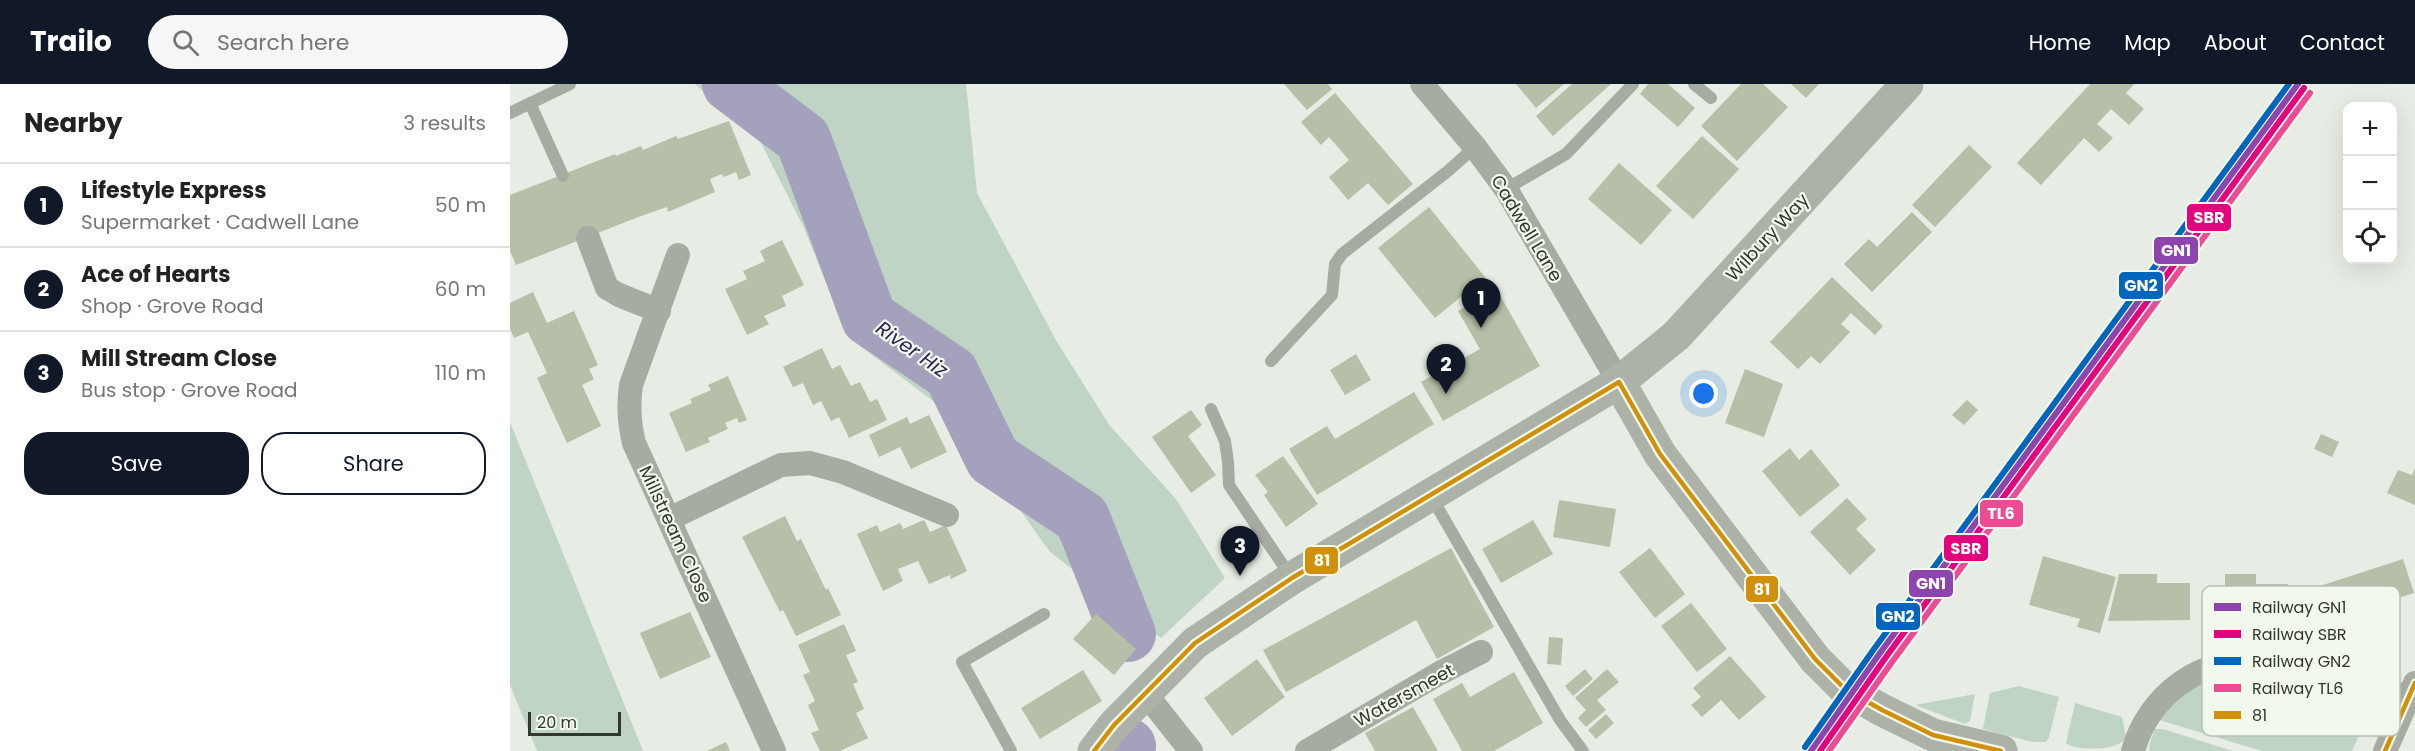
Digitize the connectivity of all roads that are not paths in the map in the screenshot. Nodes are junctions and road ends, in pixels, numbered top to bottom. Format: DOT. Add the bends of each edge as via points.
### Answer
graph roads {
  1 [pos="570,84"];
  2 [pos="1422,84"];
  3 [pos="1633,84"];
  4 [pos="1694,84"];
  5 [pos="1908,84"];
  6 [pos="1711,98"];
  7 [pos="530,104"];
  8 [pos="510,112"];
  9 [pos="1475,147"];
  10 [pos="563,176"];
  11 [pos="1506,189"];
  12 [pos="588,238"];
  13 [pos="678,255"];
  14 [pos="659,311"];
  15 [pos="1271,361"];
  16 [pos="1619,382"];
  17 [pos="1211,409"];
  18 [pos="1431,495"];
  19 [pos="947,515"];
  20 [pos="669,519"];
  21 [pos="1292,578"];
  22 [pos="1044,614"];
  23 [pos="1481,652"];
  24 [pos="2202,670"];
  25 [pos="2413,692"];
  26 [pos="1144,693"];
  27 [pos="2400,719"];
  28 [pos="2392,736"];
  29 [pos="1331,744"];
  30 [pos="774,751"];
  31 [pos="1011,751"];
  32 [pos="1094,751"];
  33 [pos="1191,751"];
  34 [pos="1307,751"];
  35 [pos="1583,751"];
  36 [pos="2001,751"];
  37 [pos="2133,751"];
  38 [pos="2385,751"];
  1 -- 7 [label="lane"];
  2 -- 9 [label="street, Cadwell Lane"];
  3 -- 11 [label="lane" via="1566,154"];
  4 -- 6 [label="lane"];
  5 -- 16 [label="street, Wilbury Way" via="1676,336"];
  7 -- 8 [label="lane"];
  7 -- 10 [label="lane"];
  9 -- 11 [label="street, Cadwell Lane"];
  9 -- 15 [label="lane" via="1342,254 1335,264 1332,295"];
  11 -- 16 [label="street, Cadwell Lane"];
  12 -- 14 [label="street" via="607,288"];
  13 -- 14 [label="street, Millstream Close"];
  14 -- 20 [label="street, Millstream Close" via="631,385 628,404 634,443"];
  16 -- 18 [label="street, Wilbury Way"];
  16 -- 36 [label="street" via="1660,454 1815,659 1845,689 1934,735"];
  17 -- 21 [label="lane" via="1224,441 1229,485"];
  18 -- 21 [label="street, Wilbury Way"];
  18 -- 35 [label="lane" via="1560,720"];
  19 -- 20 [label="street" via="843,472 795,463 781,465"];
  20 -- 30 [label="street, Millstream Close"];
  21 -- 26 [label="street, Wilbury Way" via="1195,643"];
  22 -- 31 [label="lane" via="962,662"];
  23 -- 29 [label="street, Watersmeet"];
  24 -- 37 [label="street" via="2168,695 2148,718"];
  25 -- 27 [label="street"];
  26 -- 32 [label="street, Wilbury Way"];
  26 -- 33 [label="street"];
  28 -- 38 [label="street"];
  29 -- 34 [label="street, Watersmeet"];
}
